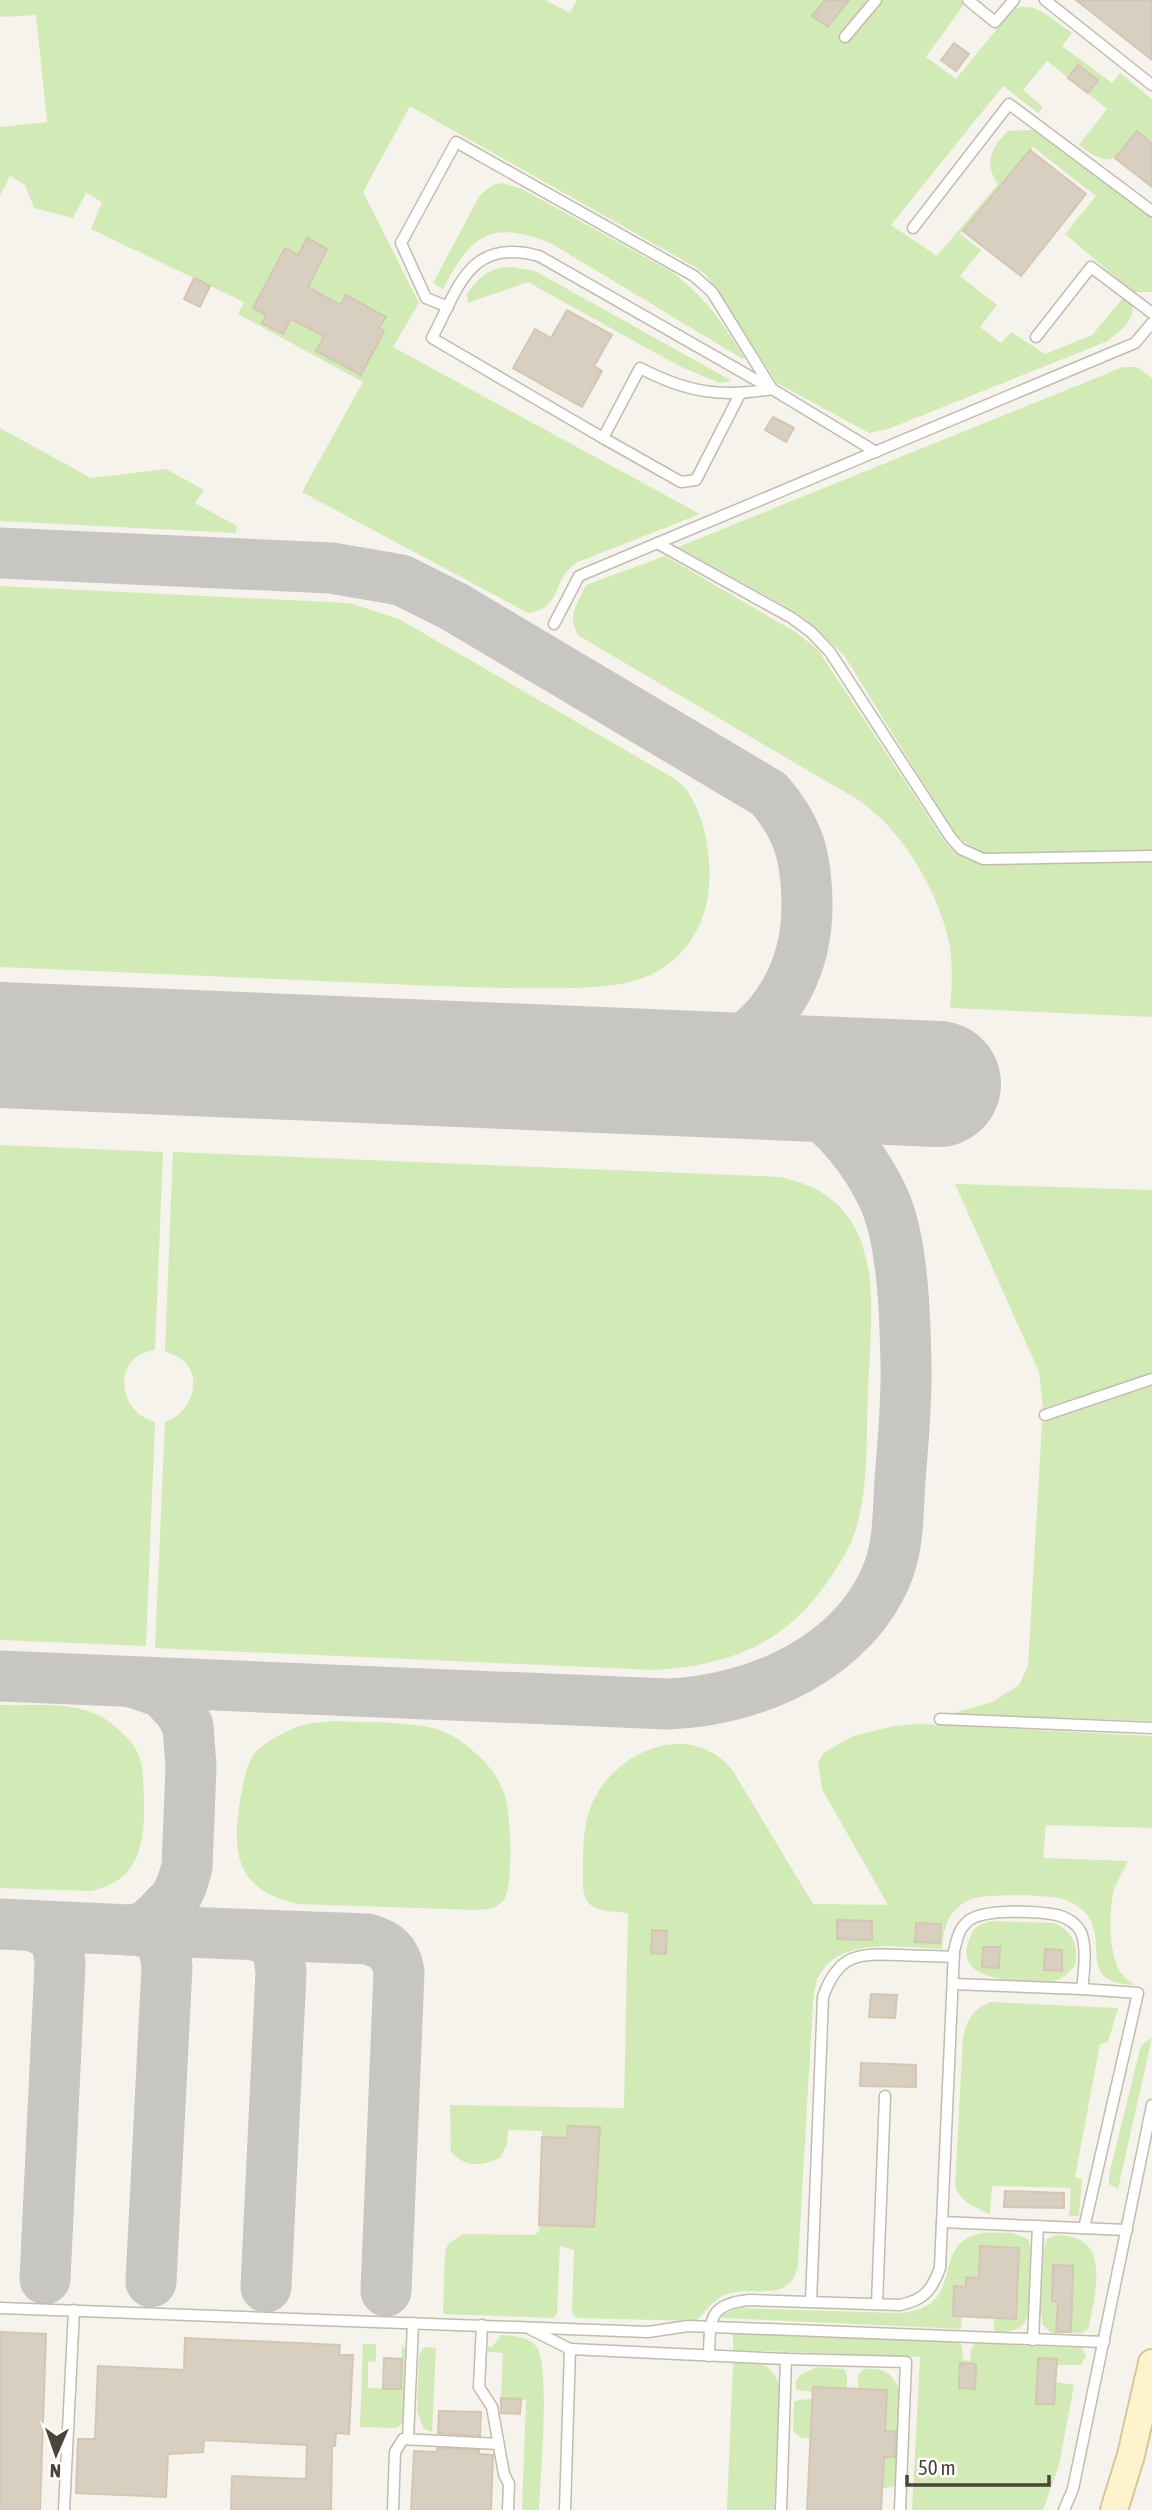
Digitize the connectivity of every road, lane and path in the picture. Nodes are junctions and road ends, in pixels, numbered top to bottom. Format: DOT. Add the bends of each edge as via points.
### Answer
graph roads {
  1 [pos="876,0"];
  2 [pos="968,0"];
  3 [pos="1014,0"];
  4 [pos="1045,0"];
  5 [pos="845,37"];
  6 [pos="1152,85"];
  7 [pos="1152,211"];
  8 [pos="914,228"];
  9 [pos="448,307"];
  10 [pos="1152,313"];
  11 [pos="1152,323"];
  12 [pos="1036,337"];
  13 [pos="772,389"];
  14 [pos="740,394"];
  15 [pos="603,438"];
  16 [pos="876,452"];
  17 [pos="657,543"];
  18 [pos="554,624"];
  19 [pos="1152,856"];
  20 [pos="1152,1379"];
  21 [pos="1045,1415"];
  22 [pos="940,1719"];
  23 [pos="1152,1728"];
  24 [pos="954,1957"];
  25 [pos="953,1984"];
  26 [pos="1082,1989"];
  27 [pos="885,2096"];
  28 [pos="1152,2105"];
  29 [pos="942,2222"];
  30 [pos="1038,2226"];
  31 [pos="1084,2228"];
  32 [pos="1127,2230"];
  33 [pos="811,2302"];
  34 [pos="877,2304"];
  35 [pos="0,2308"];
  36 [pos="74,2311"];
  37 [pos="413,2323"];
  38 [pos="482,2325"];
  39 [pos="526,2327"];
  40 [pos="710,2327"];
  41 [pos="1033,2340"];
  42 [pos="1104,2342"];
  43 [pos="570,2349"];
  44 [pos="709,2356"];
  45 [pos="786,2359"];
  46 [pos="1152,2363"];
  47 [pos="408,2439"];
  48 [pos="498,2444"];
  49 [pos="64,2510"];
  50 [pos="393,2510"];
  51 [pos="508,2510"];
  52 [pos="565,2510"];
  53 [pos="781,2510"];
  54 [pos="900,2510"];
  55 [pos="1064,2510"];
  56 [pos="1114,2510"];
  1 -- 5 [label="lane"];
  2 -- 3 [label="lane" via="995,22"];
  4 -- 6 [label="lane"];
  7 -- 8 [label="lane" via="1009,104"];
  9 -- 13 [label="lane" via="477,261 495,253 520,251 539,256"];
  9 -- 13 [label="lane" via="426,298 401,243 456,142 694,276 712,292"];
  9 -- 15 [label="lane" via="432,338"];
  10 -- 12 [label="lane" via="1091,267"];
  11 -- 16 [label="lane" via="1135,343"];
  13 -- 14 [label="lane"];
  13 -- 16 [label="lane"];
  14 -- 15 [label="lane" via="668,383 640,368"];
  14 -- 15 [label="lane" via="696,480 681,482"];
  16 -- 17 [label="lane"];
  17 -- 18 [label="lane" via="579,576"];
  17 -- 19 [label="lane" via="811,632 830,652 961,849 983,859"];
  20 -- 21 [label="lane"];
  22 -- 23 [label="lane"];
  24 -- 25 [label="lane"];
  24 -- 26 [label="lane" via="959,1931 968,1920 984,1913 1059,1915 1082,1934"];
  24 -- 33 [label="lane" via="856,1955 829,1980 823,1997"];
  25 -- 26 [label="lane"];
  25 -- 29 [label="lane"];
  26 -- 31 [label="lane" via="1138,1993"];
  27 -- 34 [label="lane"];
  28 -- 32 [label="lane"];
  29 -- 30 [label="lane"];
  29 -- 34 [label="lane" via="940,2268 934,2286 913,2303"];
  30 -- 31 [label="lane"];
  30 -- 41 [label="lane"];
  31 -- 32 [label="lane"];
  32 -- 42 [label="lane"];
  33 -- 34 [label="lane"];
  33 -- 40 [label="lane" via="730,2302 719,2308"];
  35 -- 36 [label="lane"];
  36 -- 37 [label="lane"];
  36 -- 49 [label="lane"];
  37 -- 38 [label="lane"];
  37 -- 47 [label="lane"];
  38 -- 39 [label="lane"];
  38 -- 48 [label="lane" via="479,2387 492,2407"];
  39 -- 40 [label="lane" via="648,2332"];
  39 -- 43 [label="lane"];
  40 -- 41 [label="lane"];
  40 -- 44 [label="lane"];
  41 -- 42 [label="lane"];
  42 -- 55 [label="lane" via="1073,2489"];
  43 -- 44 [label="lane"];
  43 -- 52 [label="lane"];
  44 -- 45 [label="lane"];
  45 -- 53 [label="lane"];
  45 -- 54 [label="lane" via="906,2362"];
  46 -- 56 [label="street"];
  47 -- 48 [label="lane"];
  47 -- 50 [label="lane" via="403,2439 395,2452"];
  48 -- 51 [label="lane" via="509,2484"];
}
